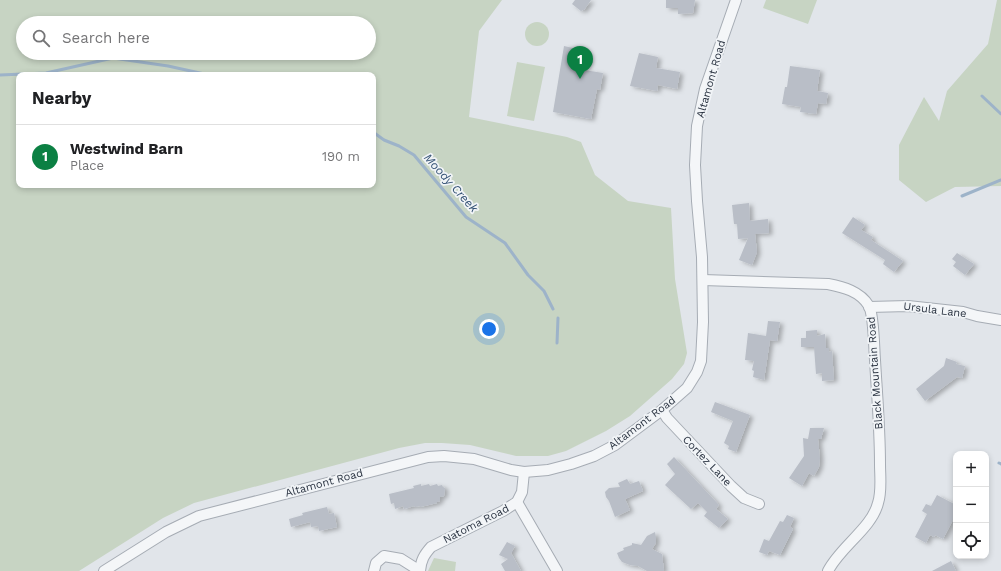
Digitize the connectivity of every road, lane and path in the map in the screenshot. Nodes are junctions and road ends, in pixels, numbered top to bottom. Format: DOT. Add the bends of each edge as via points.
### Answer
graph roads {
  1 [pos="736,0"];
  2 [pos="703,280"];
  3 [pos="869,307"];
  4 [pos="1001,320"];
  5 [pos="662,410"];
  6 [pos="524,472"];
  7 [pos="517,502"];
  8 [pos="759,504"];
  9 [pos="104,571"];
  10 [pos="374,571"];
  11 [pos="420,571"];
  12 [pos="557,571"];
  13 [pos="828,571"];
  1 -- 2 [label="street, Altamont Road" via="706,89 697,126 696,202"];
  2 -- 3 [label="street, Black Mountain Road" via="828,284 855,292"];
  2 -- 5 [label="street, Altamont Road" via="701,361 687,388"];
  3 -- 4 [label="street, Ursula Lane" via="908,306 963,312"];
  3 -- 13 [label="street, Black Mountain Road" via="878,404 878,504 872,517"];
  5 -- 6 [label="street, Altamont Road" via="615,445 594,456 548,470"];
  5 -- 8 [label="street, Cortez Lane" via="731,486 744,498"];
  6 -- 7 [label="street, Natoma Road" via="522,492"];
  6 -- 9 [label="street, Altamont Road" via="474,459 444,456 421,458 198,516 166,532"];
  7 -- 11 [label="street, Natoma Road" via="431,547 424,555"];
  7 -- 12 [label="street"];
  10 -- 11 [label="street" via="376,563 384,556 401,559"];
}
